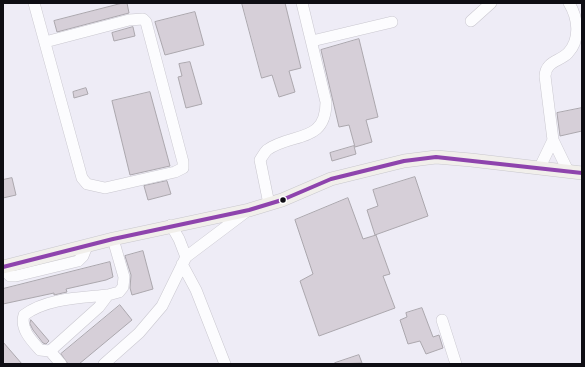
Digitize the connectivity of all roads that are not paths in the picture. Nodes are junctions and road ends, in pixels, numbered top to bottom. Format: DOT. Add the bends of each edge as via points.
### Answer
graph roads {
  1 [pos="34,3"];
  2 [pos="302,3"];
  3 [pos="491,3"];
  4 [pos="568,3"];
  5 [pos="470,21"];
  6 [pos="392,22"];
  7 [pos="312,41"];
  8 [pos="45,42"];
  9 [pos="553,140"];
  10 [pos="540,167"];
  11 [pos="568,171"];
  12 [pos="582,173"];
  13 [pos="269,204"];
  14 [pos="249,210"];
  15 [pos="171,225"];
  16 [pos="113,239"];
  17 [pos="184,261"];
  18 [pos="3,268"];
  19 [pos="108,295"];
  20 [pos="442,320"];
  21 [pos="50,351"];
  22 [pos="60,364"];
  23 [pos="104,364"];
  24 [pos="225,364"];
  25 [pos="456,364"];
  1 -- 8 [label="street"];
  2 -- 7 [label="street"];
  3 -- 5 [label="street"];
  4 -- 9 [label="street" via="573,10 577,33 567,53 549,64 545,70"];
  6 -- 7 [label="street"];
  7 -- 13 [label="street" via="326,102 326,114 322,125 313,133 267,151 260,160"];
  8 -- 8 [label="street" via="129,20 143,19 146,22 183,168 105,188 87,184 82,178"];
  9 -- 10 [label="street"];
  9 -- 11 [label="street"];
  10 -- 11 [label="main road"];
  10 -- 13 [label="main road" via="436,157 404,161 331,179"];
  11 -- 12 [label="main road"];
  13 -- 14 [label="main road"];
  14 -- 15 [label="main road"];
  14 -- 17 [label="street"];
  15 -- 16 [label="main road"];
  15 -- 17 [label="street" via="179,239"];
  16 -- 18 [label="main road"];
  16 -- 19 [label="street" via="124,282 119,292"];
  17 -- 23 [label="street" via="162,306 139,333"];
  17 -- 24 [label="street"];
  19 -- 21 [label="street" via="99,307"];
  19 -- 21 [label="street" via="55,302 40,306 24,315 23,326 29,338 40,350"];
  20 -- 25 [label="street"];
  21 -- 22 [label="street"];
}
